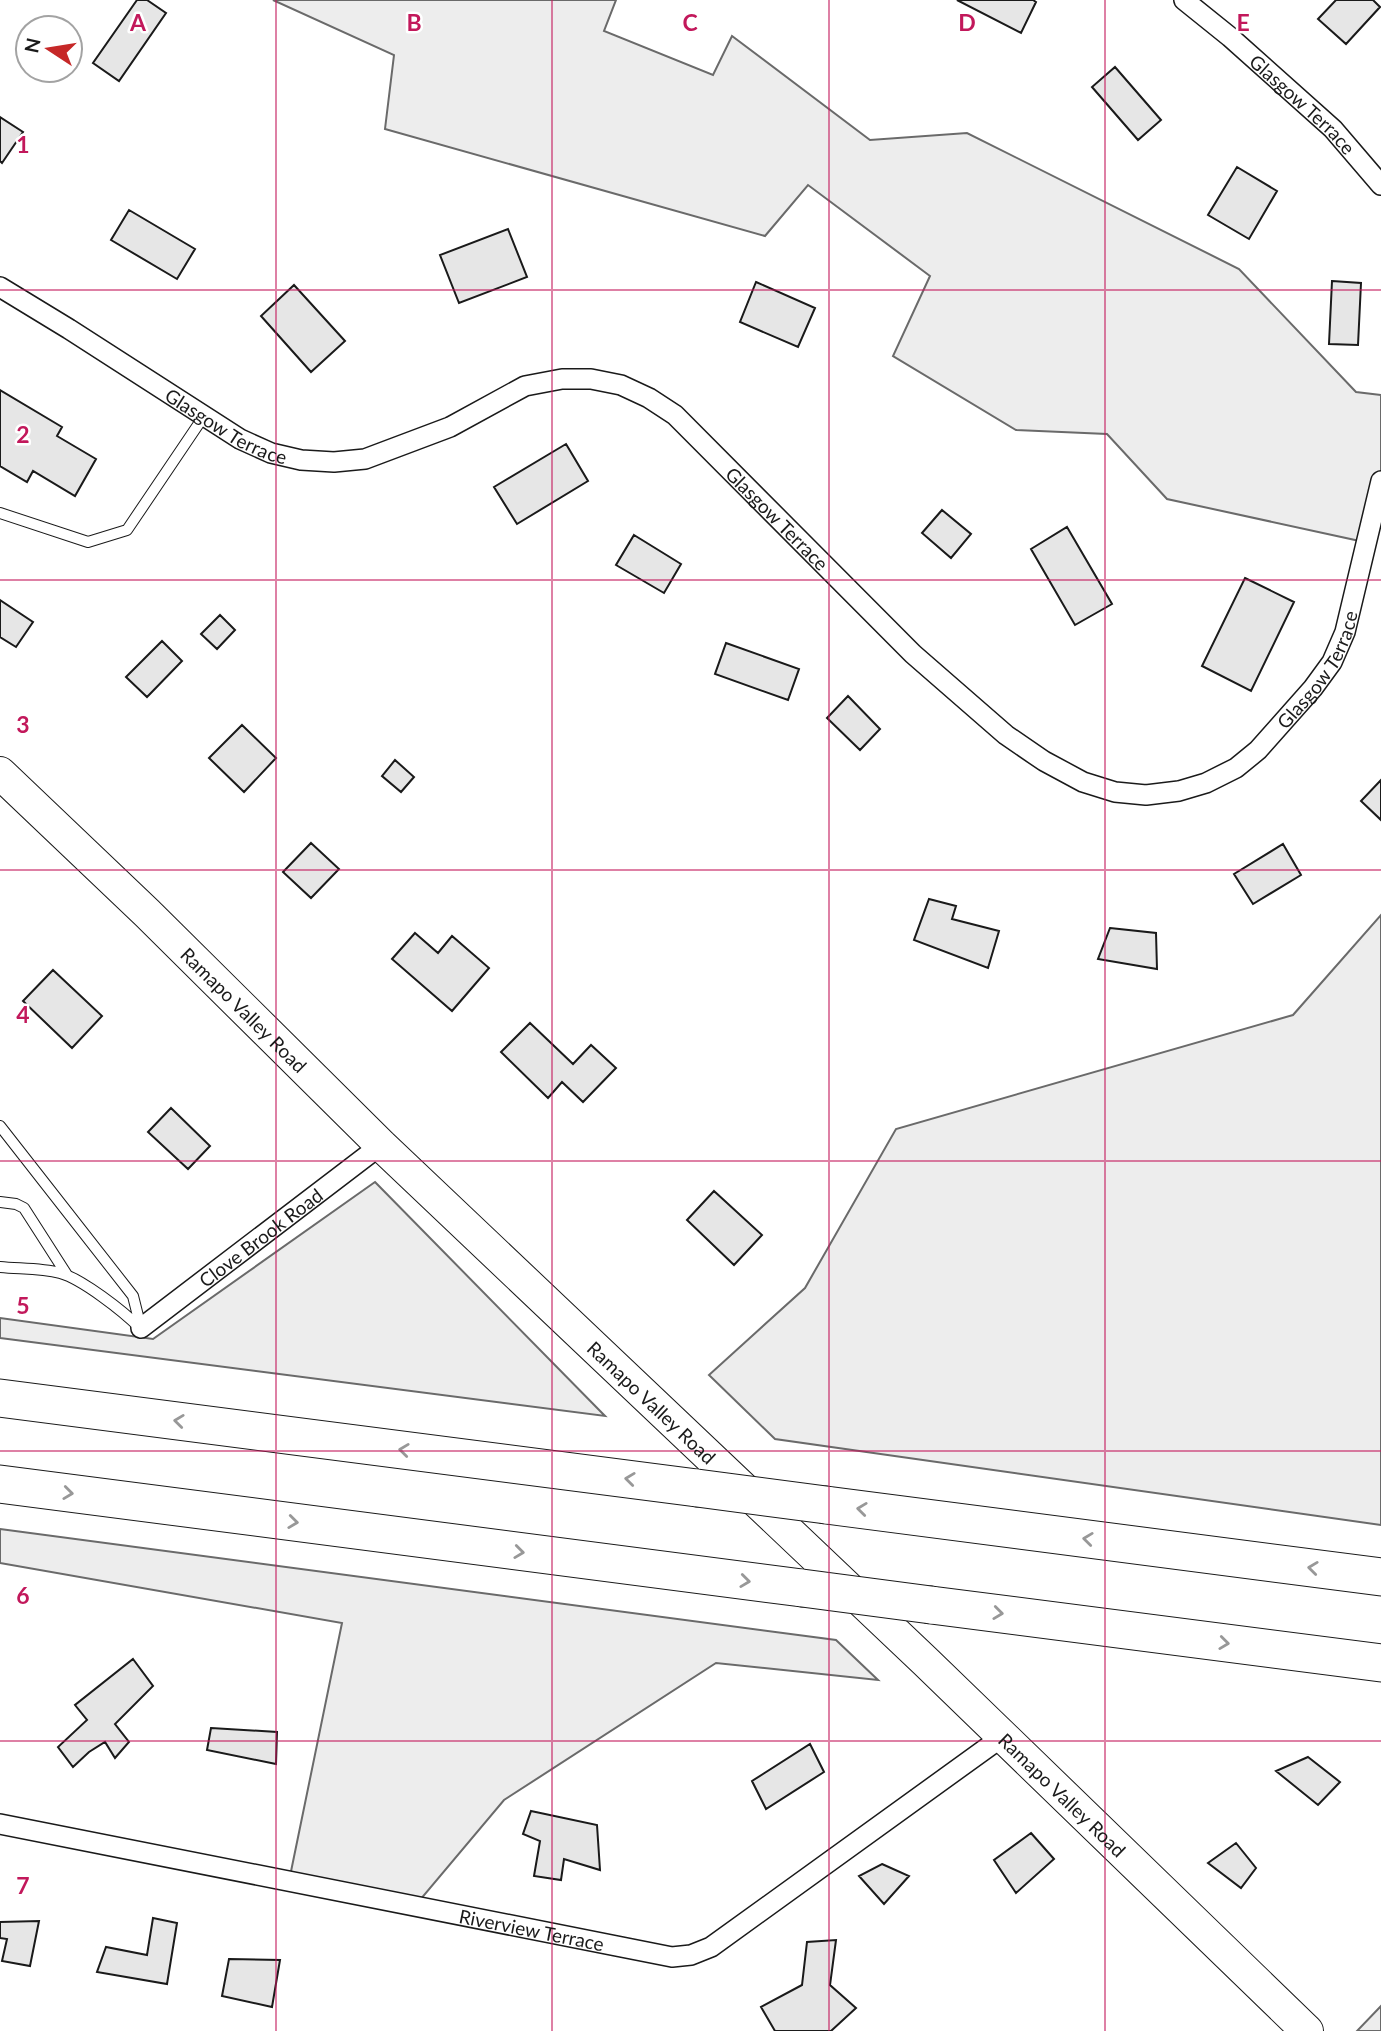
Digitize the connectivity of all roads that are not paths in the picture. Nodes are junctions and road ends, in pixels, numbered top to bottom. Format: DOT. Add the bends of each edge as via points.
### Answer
graph roads {
  1 [pos="1184,0"];
  2 [pos="1381,185"];
  3 [pos="0,286"];
  4 [pos="204,416"];
  5 [pos="1381,481"];
  6 [pos="0,513"];
  7 [pos="0,773"];
  8 [pos="0,1125"];
  9 [pos="381,1145"];
  10 [pos="0,1202"];
  11 [pos="0,1268"];
  12 [pos="67,1275"];
  13 [pos="141,1328"];
  14 [pos="0,1398"];
  15 [pos="0,1484"];
  16 [pos="1381,1577"];
  17 [pos="1381,1663"];
  18 [pos="1002,1737"];
  19 [pos="0,1824"];
  20 [pos="1307,2031"];
  1 -- 2 [label="street, Glasgow Terrace" via="1333,129"];
  3 -- 4 [label="street, Glasgow Terrace"];
  4 -- 5 [label="street, Glasgow Terrace" via="271,453 301,460 365,460 450,427 532,383 591,379 621,386 675,415 913,653 1006,734 1083,782 1146,795 1206,783 1236,768 1313,688 1332,662 1345,632"];
  4 -- 6 [label="lane" via="127,530 88,542"];
  7 -- 9 [label="main road, Ramapo Valley Road"];
  8 -- 13 [label="lane" via="133,1296"];
  9 -- 13 [label="street, Clove Brook Road"];
  9 -- 18 [label="main road, Ramapo Valley Road"];
  10 -- 12 [label="lane" via="24,1209"];
  11 -- 12 [label="lane"];
  12 -- 13 [label="lane"];
  16 -- 14 [label="highway, one-way, bridge"];
  15 -- 17 [label="highway, one-way, bridge"];
  18 -- 19 [label="street, Riverview Terrace" via="711,1947 671,1957"];
  18 -- 20 [label="main road, Ramapo Valley Road"];
}
